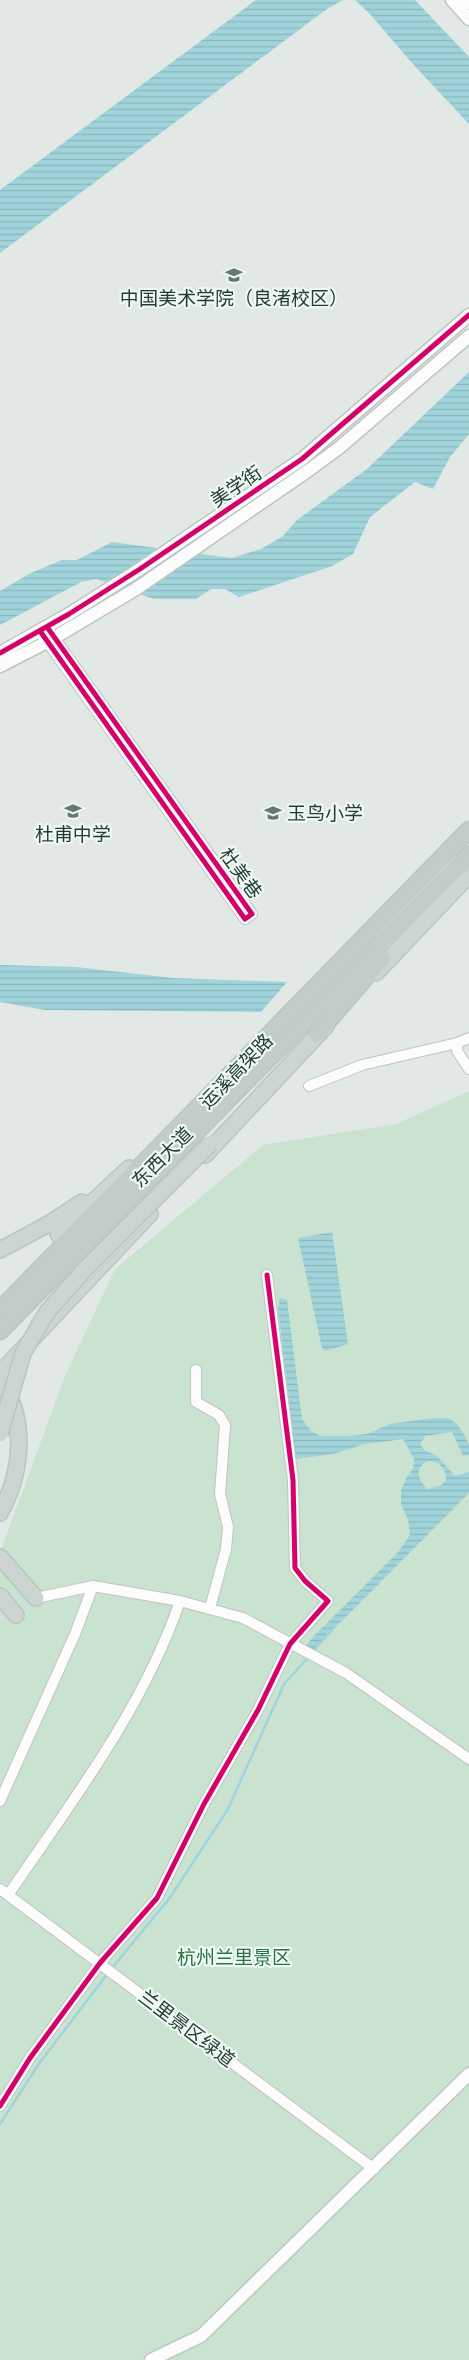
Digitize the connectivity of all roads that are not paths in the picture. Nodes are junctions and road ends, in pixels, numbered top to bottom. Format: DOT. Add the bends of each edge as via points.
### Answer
graph roads {
  1 [pos="452,0"];
  2 [pos="466,0"];
  3 [pos="469,4"];
  4 [pos="469,19"];
  5 [pos="469,316"];
  6 [pos="469,336"];
  7 [pos="47,634"];
  8 [pos="0,653"];
  9 [pos="0,666"];
  10 [pos="469,830"];
  11 [pos="469,840"];
  12 [pos="469,856"];
  13 [pos="469,875"];
  14 [pos="288,1010"];
  15 [pos="317,1034"];
  16 [pos="469,1038"];
  17 [pos="457,1043"];
  18 [pos="469,1069"];
  19 [pos="309,1086"];
  20 [pos="159,1140"];
  21 [pos="58,1234"];
  22 [pos="0,1250"];
  23 [pos="267,1275"];
  24 [pos="0,1310"];
  25 [pos="0,1322"];
  26 [pos="0,1331"];
  27 [pos="196,1370"];
  28 [pos="0,1373"];
  29 [pos="0,1380"];
  30 [pos="0,1434"];
  31 [pos="0,1514"];
  32 [pos="0,1557"];
  33 [pos="93,1586"];
  34 [pos="0,1596"];
  35 [pos="36,1598"];
  36 [pos="180,1601"];
  37 [pos="210,1608"];
  38 [pos="16,1615"];
  39 [pos="290,1644"];
  40 [pos="469,1759"];
  41 [pos="0,1801"];
  42 [pos="4,1892"];
  43 [pos="103,1965"];
  44 [pos="469,2074"];
  45 [pos="0,2106"];
  46 [pos="374,2169"];
  47 [pos="151,2360"];
  1 -- 4 [label="street"];
  2 -- 3 [label="street"];
  5 -- 7 [label="street, 美学街" via="302,459"];
  6 -- 7 [label="street, 美学街" via="309,470 136,589"];
  7 -- 7 [label="street, 杜美巷" via="252,914 245,919"];
  7 -- 8 [label="street, 美学街"];
  7 -- 9 [label="street, 美学街"];
  10 -- 14 [label="highway"];
  10 -- 24 [label="highway, 运溪高架路"];
  11 -- 25 [label="main road, 东西大道"];
  12 -- 15 [label="highway"];
  12 -- 26 [label="highway, 运溪高架路"];
  13 -- 28 [label="main road"];
  14 -- 20 [label="main road"];
  15 -- 30 [label="main road, bridge" via="57,1299 23,1354"];
  16 -- 17 [label="street"];
  17 -- 18 [label="street" via="457,1051"];
  17 -- 19 [label="street" via="362,1065"];
  20 -- 21 [label="main road"];
  20 -- 22 [label="main road" via="74,1208"];
  23 -- 39 [label="street" via="293,1480 295,1568 328,1601"];
  27 -- 37 [label="street" via="196,1402 219,1415 225,1425 220,1494 228,1527 226,1549"];
  29 -- 31 [label="main road" via="12,1401 19,1443 13,1487"];
  32 -- 35 [label="main road"];
  33 -- 35 [label="street"];
  33 -- 36 [label="street"];
  33 -- 41 [label="street" via="75,1634"];
  34 -- 38 [label="main road"];
  36 -- 37 [label="street"];
  36 -- 42 [label="street" via="155,1663 119,1726"];
  37 -- 39 [label="street" via="243,1618"];
  39 -- 40 [label="street" via="346,1673"];
  39 -- 43 [label="street" via="157,1898"];
  42 -- 43 [label="street, 兰里景区绿道"];
  43 -- 45 [label="street" via="30,2058"];
  43 -- 46 [label="street, 兰里景区绿道"];
  44 -- 46 [label="street"];
  46 -- 47 [label="street" via="201,2336"];
}
